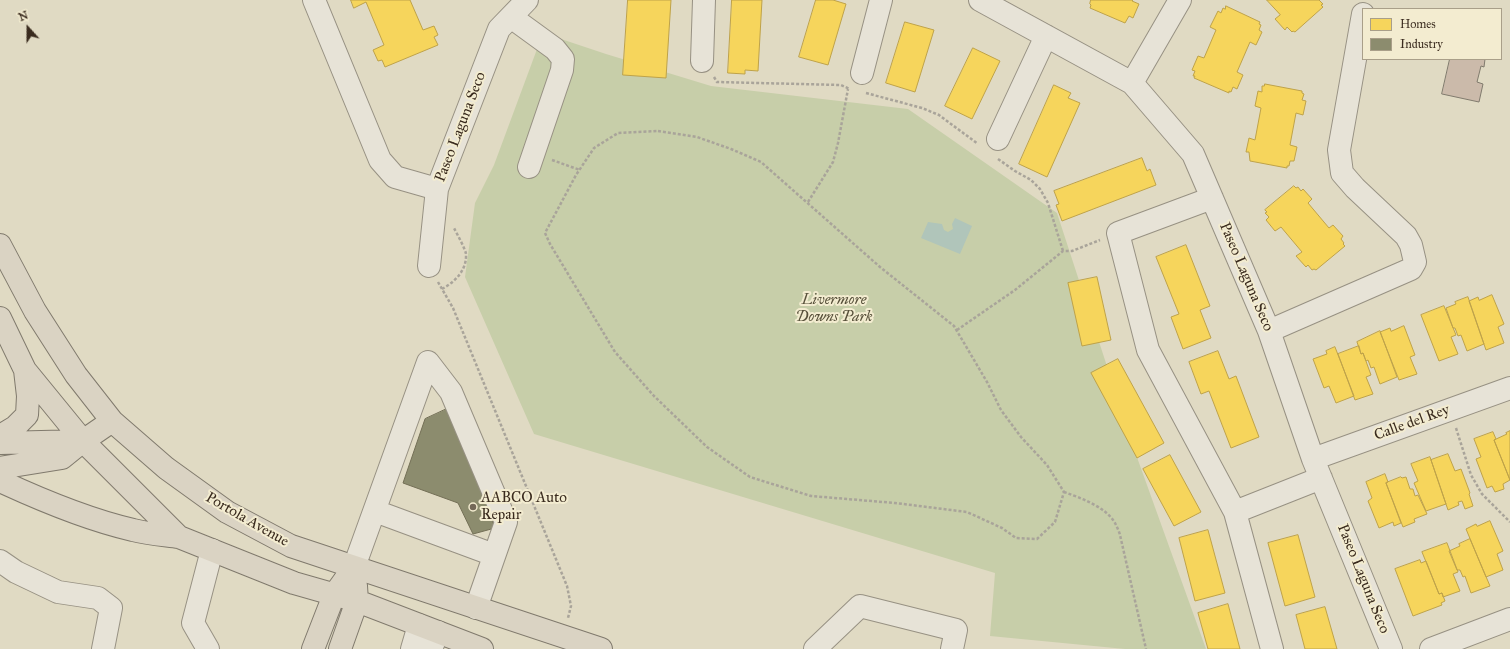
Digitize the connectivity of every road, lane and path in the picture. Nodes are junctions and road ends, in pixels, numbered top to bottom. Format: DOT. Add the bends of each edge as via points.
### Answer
graph roads {
  1 [pos="314,0"];
  2 [pos="527,0"];
  3 [pos="704,0"];
  4 [pos="880,0"];
  5 [pos="980,0"];
  6 [pos="1180,0"];
  7 [pos="511,16"];
  8 [pos="1362,20"];
  9 [pos="1046,36"];
  10 [pos="702,60"];
  11 [pos="1132,83"];
  12 [pos="859,85"];
  13 [pos="848,89"];
  14 [pos="992,148"];
  15 [pos="531,161"];
  16 [pos="580,170"];
  17 [pos="437,189"];
  18 [pos="1212,198"];
  19 [pos="808,202"];
  20 [pos="452,224"];
  21 [pos="1118,233"];
  22 [pos="0,246"];
  23 [pos="1063,251"];
  24 [pos="429,266"];
  25 [pos="442,289"];
  26 [pos="0,318"];
  27 [pos="957,330"];
  28 [pos="1269,331"];
  29 [pos="25,370"];
  30 [pos="1510,388"];
  31 [pos="112,421"];
  32 [pos="1455,425"];
  33 [pos="0,436"];
  34 [pos="82,441"];
  35 [pos="0,443"];
  36 [pos="0,468"];
  37 [pos="1317,468"];
  38 [pos="0,481"];
  39 [pos="1064,492"];
  40 [pos="374,511"];
  41 [pos="1234,512"];
  42 [pos="1510,522"];
  43 [pos="179,537"];
  44 [pos="212,550"];
  45 [pos="494,555"];
  46 [pos="0,561"];
  47 [pos="354,567"];
  48 [pos="334,595"];
  49 [pos="356,600"];
  50 [pos="476,608"];
  51 [pos="1510,620"];
  52 [pos="567,621"];
  53 [pos="430,635"];
  54 [pos="103,649"];
  55 [pos="208,649"];
  56 [pos="313,649"];
  57 [pos="340,649"];
  58 [pos="412,649"];
  59 [pos="482,649"];
  60 [pos="601,649"];
  61 [pos="815,649"];
  62 [pos="952,649"];
  63 [pos="1146,649"];
  64 [pos="1272,649"];
  65 [pos="1391,649"];
  66 [pos="1431,649"];
  1 -- 17 [label="street" via="380,160 395,177"];
  2 -- 7 [label="street, Paseo Laguna Seco"];
  3 -- 10 [label="street"];
  4 -- 12 [label="street"];
  5 -- 9 [label="street, Paseo Laguna Seco"];
  6 -- 11 [label="street"];
  7 -- 15 [label="street" via="563,59 562,70"];
  7 -- 17 [label="street, Paseo Laguna Seco" via="499,29"];
  8 -- 28 [label="street" via="1339,150 1342,174 1406,236 1415,262 1412,269"];
  9 -- 11 [label="street, Paseo Laguna Seco"];
  9 -- 14 [label="street"];
  10 -- 13 [label="path" via="717,82 841,85"];
  11 -- 18 [label="street, Paseo Laguna Seco" via="1193,154"];
  12 -- 13 [label="path"];
  12 -- 14 [label="path" via="939,115"];
  13 -- 19 [label="path" via="833,162"];
  14 -- 23 [label="path" via="1015,172 1032,180 1040,189 1048,203"];
  15 -- 16 [label="path"];
  16 -- 19 [label="path" via="594,148 618,133 658,131 697,137 760,162"];
  16 -- 39 [label="path" via="545,233 550,244 615,352 654,396 707,447 750,477 811,496 967,512 1002,528 1016,538 1037,538 1050,526 1054,522"];
  17 -- 24 [label="street, Paseo Laguna Seco"];
  18 -- 21 [label="street"];
  18 -- 28 [label="street, Paseo Laguna Seco"];
  19 -- 27 [label="path" via="880,267"];
  20 -- 25 [label="path" via="466,254 462,272 450,285"];
  21 -- 23 [label="path" via="1072,251"];
  21 -- 41 [label="street" via="1148,350"];
  22 -- 31 [label="main road, Portola Avenue" via="35,311 76,375"];
  23 -- 27 [label="path" via="1015,290"];
  24 -- 25 [label="path"];
  25 -- 52 [label="path" via="453,308 567,586 571,606"];
  26 -- 29 [label="main road"];
  27 -- 39 [label="path" via="1001,410 1047,465"];
  28 -- 37 [label="street, Paseo Laguna Seco"];
  29 -- 33 [label="main road" via="27,415 15,427"];
  29 -- 34 [label="main road"];
  30 -- 37 [label="street, Calle del Rey"];
  31 -- 34 [label="main road"];
  31 -- 47 [label="main road, Portola Avenue" via="166,468 227,512 291,546"];
  32 -- 42 [label="path" via="1471,475 1482,494"];
  34 -- 35 [label="main road"];
  34 -- 36 [label="main road" via="62,458"];
  34 -- 43 [label="main road"];
  37 -- 41 [label="street, Calle del Rey"];
  37 -- 65 [label="street, Paseo Laguna Seco"];
  38 -- 43 [label="main road" via="102,522"];
  39 -- 63 [label="path" via="1095,506 1115,522"];
  40 -- 45 [label="street"];
  40 -- 45 [label="street" via="428,362 451,392 506,522"];
  40 -- 47 [label="street"];
  41 -- 64 [label="street"];
  43 -- 44 [label="main road"];
  44 -- 48 [label="main road" via="294,583"];
  44 -- 55 [label="street" via="193,623"];
  45 -- 50 [label="street"];
  46 -- 54 [label="street" via="16,572 58,592 98,598 111,608"];
  47 -- 48 [label="main road"];
  47 -- 49 [label="main road"];
  47 -- 50 [label="main road, Portola Avenue"];
  48 -- 49 [label="main road"];
  48 -- 56 [label="main road"];
  49 -- 53 [label="main road"];
  49 -- 57 [label="main road"];
  50 -- 60 [label="main road, Portola Avenue"];
  51 -- 66 [label="street"];
  53 -- 58 [label="street"];
  53 -- 59 [label="main road"];
  61 -- 62 [label="street" via="860,606 956,630"];
}
